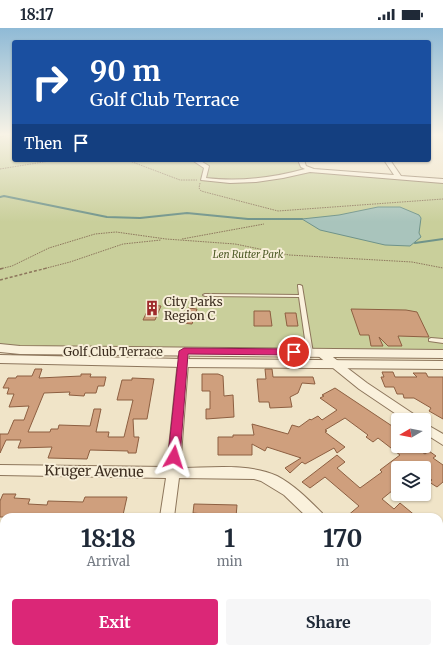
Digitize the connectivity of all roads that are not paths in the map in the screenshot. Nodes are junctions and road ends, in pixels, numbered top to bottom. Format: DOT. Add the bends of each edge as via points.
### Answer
graph roads {
  1 [pos="202,164"];
  2 [pos="303,164"];
  3 [pos="390,164"];
  4 [pos="309,170"];
  5 [pos="400,178"];
  6 [pos="443,181"];
  7 [pos="300,286"];
  8 [pos="205,296"];
  9 [pos="302,296"];
  10 [pos="431,340"];
  11 [pos="443,341"];
  12 [pos="0,348"];
  13 [pos="315,353"];
  14 [pos="443,354"];
  15 [pos="184,357"];
  16 [pos="0,359"];
  17 [pos="335,364"];
  18 [pos="443,365"];
  19 [pos="404,413"];
  20 [pos="431,432"];
  21 [pos="443,440"];
  22 [pos="0,470"];
  23 [pos="173,472"];
  24 [pos="167,513"];
  25 [pos="313,513"];
  1 -- 4 [label="street" via="207,167 203,179 213,181 248,182"];
  2 -- 4 [label="street"];
  3 -- 5 [label="street"];
  4 -- 5 [label="street"];
  5 -- 6 [label="street"];
  7 -- 9 [label="lane"];
  8 -- 9 [label="lane"];
  9 -- 13 [label="lane"];
  10 -- 11 [label="lane"];
  12 -- 15 [label="street, Golf Club Terrace"];
  13 -- 14 [label="street, Golf Club Terrace"];
  13 -- 15 [label="street, Golf Club Terrace"];
  13 -- 17 [label="street"];
  15 -- 16 [label="street, Golf Club Terrace"];
  15 -- 17 [label="street, Golf Club Terrace"];
  15 -- 23 [label="street"];
  17 -- 18 [label="street, Golf Club Terrace"];
  17 -- 19 [label="street"];
  20 -- 21 [label="street"];
  22 -- 23 [label="street, Kruger Avenue"];
  23 -- 24 [label="street"];
  23 -- 25 [label="street, Kruger Avenue" via="242,473 263,476 281,484"];
}
